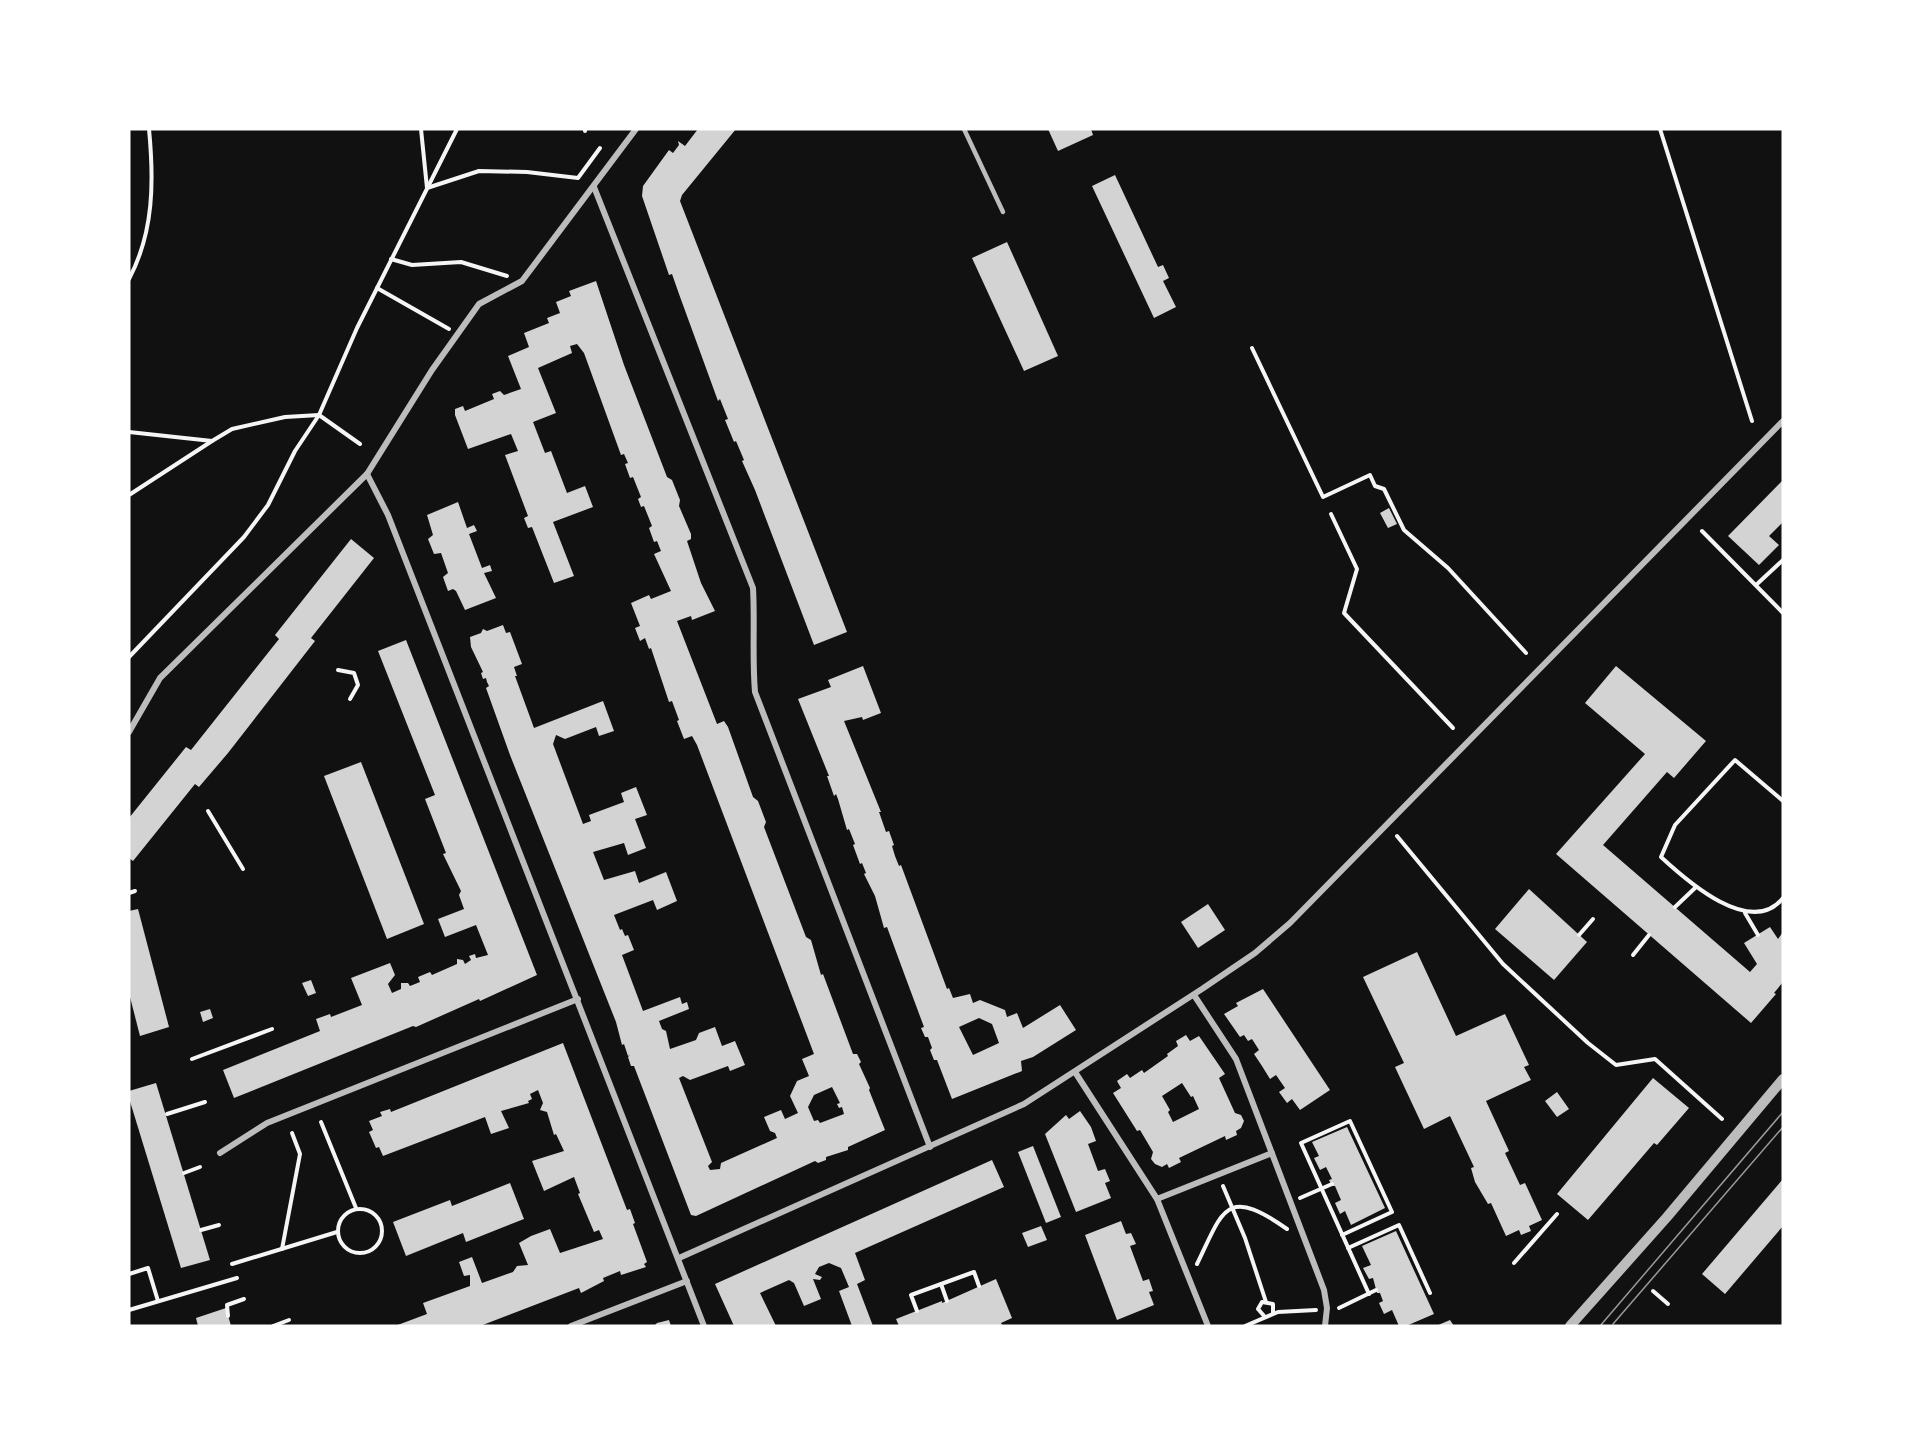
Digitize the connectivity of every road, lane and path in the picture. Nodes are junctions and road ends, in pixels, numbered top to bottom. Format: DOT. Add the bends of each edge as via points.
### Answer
graph roads {
  1 [pos="149,129"];
  2 [pos="421,129"];
  3 [pos="457,129"];
  4 [pos="636,129"];
  5 [pos="964,129"];
  6 [pos="1660,129"];
  7 [pos="600,148"];
  8 [pos="594,187"];
  9 [pos="427,188"];
  10 [pos="1003,212"];
  11 [pos="391,259"];
  12 [pos="129,279"];
  13 [pos="522,280"];
  14 [pos="377,288"];
  15 [pos="458,333"];
  16 [pos="1252,348"];
  17 [pos="319,415"];
  18 [pos="1783,421"];
  19 [pos="1752,422"];
  20 [pos="129,432"];
  21 [pos="212,441"];
  22 [pos="360,444"];
  23 [pos="367,474"];
  24 [pos="129,495"];
  25 [pos="1331,514"];
  26 [pos="1702,531"];
  27 [pos="1783,560"];
  28 [pos="1756,585"];
  29 [pos="1783,613"];
  30 [pos="1526,653"];
  31 [pos="129,657"];
  32 [pos="338,670"];
  33 [pos="350,699"];
  34 [pos="1454,728"];
  35 [pos="129,732"];
  36 [pos="1783,801"];
  37 [pos="208,811"];
  38 [pos="1397,836"];
  39 [pos="243,869"];
  40 [pos="1695,888"];
  41 [pos="135,891"];
  42 [pos="129,893"];
  43 [pos="1783,898"];
  44 [pos="1675,907"];
  45 [pos="1745,913"];
  46 [pos="1593,919"];
  47 [pos="1579,935"];
  48 [pos="1649,935"];
  49 [pos="1758,935"];
  50 [pos="1634,955"];
  51 [pos="1194,995"];
  52 [pos="578,999"];
  53 [pos="272,1029"];
  54 [pos="192,1059"];
  55 [pos="1075,1072"];
  56 [pos="1783,1079"];
  57 [pos="205,1102"];
  58 [pos="167,1114"];
  59 [pos="1722,1119"];
  60 [pos="321,1122"];
  61 [pos="292,1133"];
  62 [pos="930,1147"];
  63 [pos="220,1153"];
  64 [pos="1272,1153"];
  65 [pos="200,1167"];
  66 [pos="184,1173"];
  67 [pos="1221,1182"];
  68 [pos="1332,1184"];
  69 [pos="1321,1189"];
  70 [pos="1156,1199"];
  71 [pos="1300,1199"];
  72 [pos="1232,1207"];
  73 [pos="356,1208"];
  74 [pos="1557,1214"];
  75 [pos="219,1225"];
  76 [pos="201,1230"];
  77 [pos="337,1232"];
  78 [pos="1294,1234"];
  79 [pos="1342,1235"];
  80 [pos="1348,1248"];
  81 [pos="282,1249"];
  82 [pos="679,1258"];
  83 [pos="1514,1263"];
  84 [pos="232,1264"];
  85 [pos="1193,1271"];
  86 [pos="129,1274"];
  87 [pos="237,1278"];
  88 [pos="687,1281"];
  89 [pos="941,1284"];
  90 [pos="979,1286"];
  91 [pos="1376,1290"];
  92 [pos="1653,1291"];
  93 [pos="1430,1293"];
  94 [pos="1369,1294"];
  95 [pos="244,1299"];
  96 [pos="158,1301"];
  97 [pos="947,1301"];
  98 [pos="1266,1302"];
  99 [pos="1668,1304"];
  100 [pos="1338,1308"];
  101 [pos="129,1310"];
  102 [pos="1321,1310"];
  103 [pos="917,1311"];
  104 [pos="1272,1315"];
  105 [pos="228,1316"];
  106 [pos="1266,1317"];
  107 [pos="290,1320"];
  108 [pos="273,1326"];
  109 [pos="571,1326"];
  110 [pos="704,1326"];
  111 [pos="1208,1326"];
  112 [pos="1245,1326"];
  113 [pos="1325,1326"];
  114 [pos="1570,1326"];
  1 -- 12 [label="path" via="152,205 144,243"];
  2 -- 9 [label="path"];
  3 -- 9 [label="path"];
  4 -- 8 [label="street"];
  5 -- 10 [label="lane"];
  6 -- 19 [label="path"];
  7 -- 9 [label="path" via="578,178 478,171"];
  8 -- 13 [label="street"];
  8 -- 62 [label="street" via="753,588 755,692"];
  9 -- 11 [label="path"];
  11 -- 13 [label="path" via="412,265 461,262"];
  11 -- 14 [label="path"];
  13 -- 15 [label="street" via="478,304"];
  14 -- 15 [label="path"];
  14 -- 17 [label="path"];
  15 -- 23 [label="street"];
  16 -- 30 [label="path" via="1323,497 1370,475 1376,486 1384,489 1404,530 1448,568"];
  17 -- 21 [label="path" via="285,417 232,429"];
  17 -- 22 [label="path"];
  17 -- 31 [label="path" via="295,451 268,505 244,537"];
  18 -- 51 [label="street" via="1290,923"];
  20 -- 21 [label="path"];
  21 -- 24 [label="path"];
  23 -- 35 [label="street" via="160,678"];
  23 -- 52 [label="street" via="388,515"];
  25 -- 34 [label="path" via="1357,568 1344,613"];
  26 -- 28 [label="path"];
  27 -- 28 [label="path"];
  28 -- 29 [label="path"];
  32 -- 33 [label="path" via="354,673 358,686"];
  36 -- 40 [label="path" via="1735,760 1675,825 1661,857"];
  37 -- 39 [label="path"];
  38 -- 59 [label="path" via="1503,964 1588,1043 1616,1065 1655,1059"];
  40 -- 44 [label="path"];
  40 -- 45 [label="path"];
  41 -- 42 [label="path"];
  43 -- 45 [label="path" via="1776,906"];
  45 -- 49 [label="path"];
  46 -- 47 [label="path"];
  48 -- 50 [label="path"];
  51 -- 55 [label="street"];
  51 -- 64 [label="street" via="1236,1059"];
  52 -- 63 [label="street" via="267,1123"];
  52 -- 82 [label="street"];
  53 -- 54 [label="path"];
  55 -- 62 [label="street" via="1024,1104"];
  55 -- 70 [label="street"];
  56 -- 114 [label="street"];
  57 -- 58 [label="path"];
  60 -- 73 [label="path"];
  61 -- 81 [label="path" via="300,1154"];
  62 -- 82 [label="street"];
  64 -- 70 [label="street"];
  64 -- 113 [label="street" via="1324,1290"];
  65 -- 66 [label="path"];
  67 -- 72 [label="path"];
  68 -- 69 [label="path"];
  69 -- 71 [label="path"];
  69 -- 79 [label="path"];
  69 -- 79 [label="path" via="1301,1143 1350,1120 1392,1212"];
  70 -- 111 [label="street"];
  72 -- 78 [label="path" via="1255,1209"];
  72 -- 85 [label="path" via="1217,1220"];
  72 -- 98 [label="path"];
  73 -- 77 [label="path" via="343,1215"];
  73 -- 77 [label="path" via="377,1216 382,1229 378,1243 367,1252 352,1252 340,1243"];
  74 -- 83 [label="path"];
  75 -- 76 [label="path"];
  77 -- 81 [label="path"];
  79 -- 80 [label="path"];
  80 -- 93 [label="path" via="1399,1225"];
  80 -- 94 [label="path"];
  81 -- 84 [label="path"];
  82 -- 88 [label="street"];
  86 -- 96 [label="path" via="148,1268"];
  87 -- 96 [label="path"];
  88 -- 109 [label="street"];
  88 -- 110 [label="street"];
  89 -- 90 [label="path" via="974,1272"];
  89 -- 97 [label="path"];
  89 -- 103 [label="path" via="911,1295"];
  91 -- 94 [label="path"];
  92 -- 99 [label="path"];
  94 -- 100 [label="path"];
  95 -- 105 [label="path" via="227,1305"];
  96 -- 101 [label="path"];
  98 -- 104 [label="path" via="1273,1304"];
  98 -- 106 [label="path" via="1258,1309"];
  102 -- 104 [label="path"];
  104 -- 106 [label="path"];
  106 -- 112 [label="path"];
  107 -- 108 [label="path"];
}
